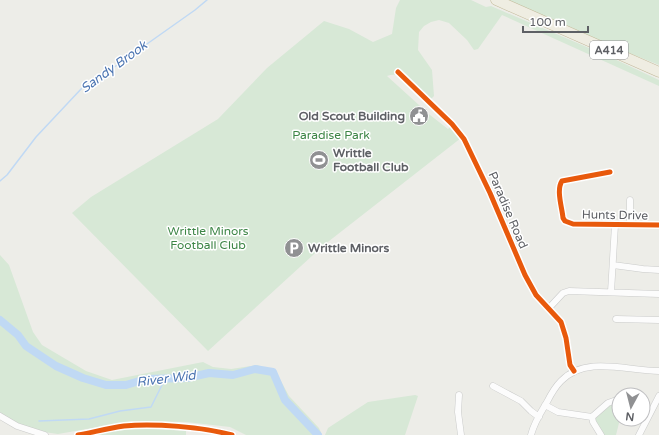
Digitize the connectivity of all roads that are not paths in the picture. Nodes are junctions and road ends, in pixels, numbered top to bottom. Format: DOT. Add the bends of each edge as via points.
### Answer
graph roads {
  1 [pos="496,0"];
  2 [pos="398,72"];
  3 [pos="659,72"];
  4 [pos="610,172"];
  5 [pos="630,200"];
  6 [pos="615,225"];
  7 [pos="630,225"];
  8 [pos="659,225"];
  9 [pos="613,265"];
  10 [pos="659,270"];
  11 [pos="612,292"];
  12 [pos="659,294"];
  13 [pos="549,308"];
  14 [pos="616,319"];
  15 [pos="659,320"];
  16 [pos="574,371"];
  17 [pos="659,371"];
  18 [pos="493,386"];
  19 [pos="459,395"];
  20 [pos="659,396"];
  21 [pos="611,402"];
  22 [pos="545,405"];
  23 [pos="0,416"];
  24 [pos="539,417"];
  25 [pos="592,417"];
  26 [pos="45,435"];
  27 [pos="78,435"];
  28 [pos="232,435"];
  29 [pos="461,435"];
  30 [pos="531,435"];
  31 [pos="600,435"];
  32 [pos="639,435"];
  1 -- 3 [label="highway, A414"];
  2 -- 13 [label="street, Paradise Road" via="464,139 525,275 536,295"];
  4 -- 6 [label="street, Hunts Drive" via="567,179 562,181 559,190 565,221 573,224"];
  5 -- 7 [label="street"];
  6 -- 7 [label="street, Hunts Drive"];
  6 -- 9 [label="street"];
  7 -- 8 [label="street, Hunts Drive"];
  9 -- 10 [label="street"];
  9 -- 11 [label="street"];
  11 -- 12 [label="street"];
  11 -- 13 [label="street" via="565,291"];
  13 -- 16 [label="street, Paradise Road" via="563,325 570,366"];
  14 -- 15 [label="street"];
  16 -- 17 [label="street" via="601,366"];
  16 -- 22 [label="street" via="556,386"];
  18 -- 24 [label="street" via="521,401"];
  19 -- 29 [label="street"];
  20 -- 32 [label="street"];
  21 -- 25 [label="street"];
  22 -- 24 [label="street"];
  22 -- 25 [label="street" via="558,412"];
  23 -- 26 [label="street" via="17,426"];
  24 -- 30 [label="street"];
  25 -- 31 [label="street"];
  27 -- 28 [label="street" via="140,425 192,428"];
}
